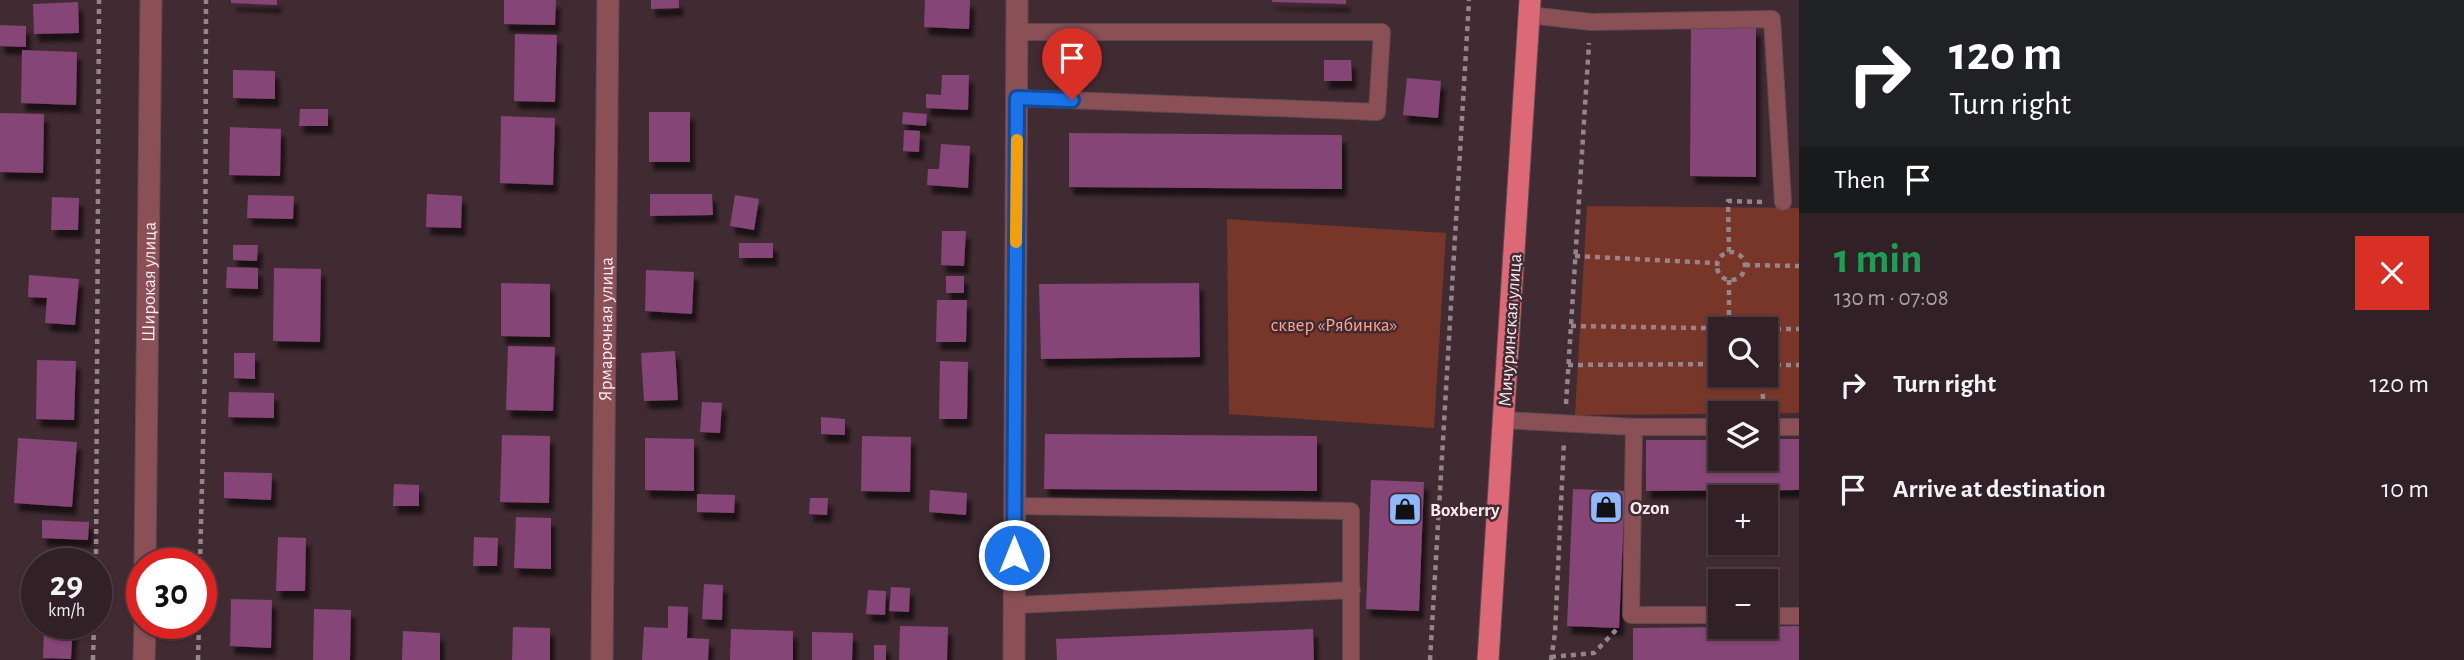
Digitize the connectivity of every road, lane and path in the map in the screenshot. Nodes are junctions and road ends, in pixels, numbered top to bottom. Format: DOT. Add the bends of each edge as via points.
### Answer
graph roads {
  1 [pos="99,0"];
  2 [pos="151,0"];
  3 [pos="206,0"];
  4 [pos="608,0"];
  5 [pos="1017,0"];
  6 [pos="1469,0"];
  7 [pos="1529,7"];
  8 [pos="1591,22"];
  9 [pos="1016,32"];
  10 [pos="1017,98"];
  11 [pos="1783,202"];
  12 [pos="1729,252"];
  13 [pos="1575,256"];
  14 [pos="1717,263"];
  15 [pos="1745,265"];
  16 [pos="1799,266"];
  17 [pos="1729,280"];
  18 [pos="1729,317"];
  19 [pos="1570,326"];
  20 [pos="1708,329"];
  21 [pos="1778,329"];
  22 [pos="1799,329"];
  23 [pos="1708,364"];
  24 [pos="1568,365"];
  25 [pos="1778,365"];
  26 [pos="1799,365"];
  27 [pos="1503,420"];
  28 [pos="1564,423"];
  29 [pos="1708,426"];
  30 [pos="1778,426"];
  31 [pos="1799,426"];
  32 [pos="1634,427"];
  33 [pos="1014,506"];
  34 [pos="96,548"];
  35 [pos="145,548"];
  36 [pos="200,548"];
  37 [pos="1352,590"];
  38 [pos="1015,604"];
  39 [pos="1631,615"];
  40 [pos="1708,615"];
  41 [pos="1778,616"];
  42 [pos="1799,616"];
  43 [pos="94,639"];
  44 [pos="145,639"];
  45 [pos="199,639"];
  46 [pos="1551,658"];
  47 [pos="93,660"];
  48 [pos="144,660"];
  49 [pos="198,660"];
  50 [pos="603,660"];
  51 [pos="1014,660"];
  52 [pos="1351,660"];
  53 [pos="1430,660"];
  54 [pos="1488,660"];
  1 -- 34 [label="path"];
  2 -- 35 [label="street, Широкая улица"];
  3 -- 36 [label="path"];
  4 -- 50 [label="street, Ярмарочная улица"];
  5 -- 9 [label="street"];
  6 -- 53 [label="path"];
  7 -- 8 [label="lane"];
  7 -- 27 [label="main road, Мичуринская улица"];
  8 -- 11 [label="lane" via="1772,19"];
  8 -- 13 [label="path"];
  9 -- 10 [label="street"];
  9 -- 10 [label="lane" via="1382,32 1377,112"];
  10 -- 33 [label="street"];
  11 -- 12 [label="path" via="1728,201"];
  12 -- 14 [label="path"];
  12 -- 15 [label="path" via="1740,255"];
  13 -- 14 [label="path"];
  13 -- 19 [label="path"];
  14 -- 17 [label="path" via="1719,274"];
  15 -- 16 [label="path"];
  15 -- 17 [label="path" via="1742,275"];
  17 -- 18 [label="path"];
  19 -- 20 [label="path"];
  19 -- 24 [label="path"];
  21 -- 22 [label="path"];
  23 -- 24 [label="path"];
  24 -- 28 [label="path"];
  25 -- 26 [label="path"];
  27 -- 28 [label="lane"];
  27 -- 54 [label="main road, Мичуринская улица"];
  28 -- 32 [label="lane"];
  28 -- 46 [label="path"];
  29 -- 32 [label="lane"];
  30 -- 31 [label="lane"];
  32 -- 39 [label="lane"];
  33 -- 37 [label="lane" via="1351,511"];
  33 -- 38 [label="street"];
  37 -- 38 [label="lane"];
  37 -- 52 [label="lane"];
  38 -- 51 [label="street"];
  39 -- 40 [label="lane"];
  39 -- 46 [label="path" via="1594,653"];
  41 -- 42 [label="lane"];
  43 -- 47 [label="path"];
  44 -- 48 [label="street"];
  45 -- 49 [label="path"];
}
